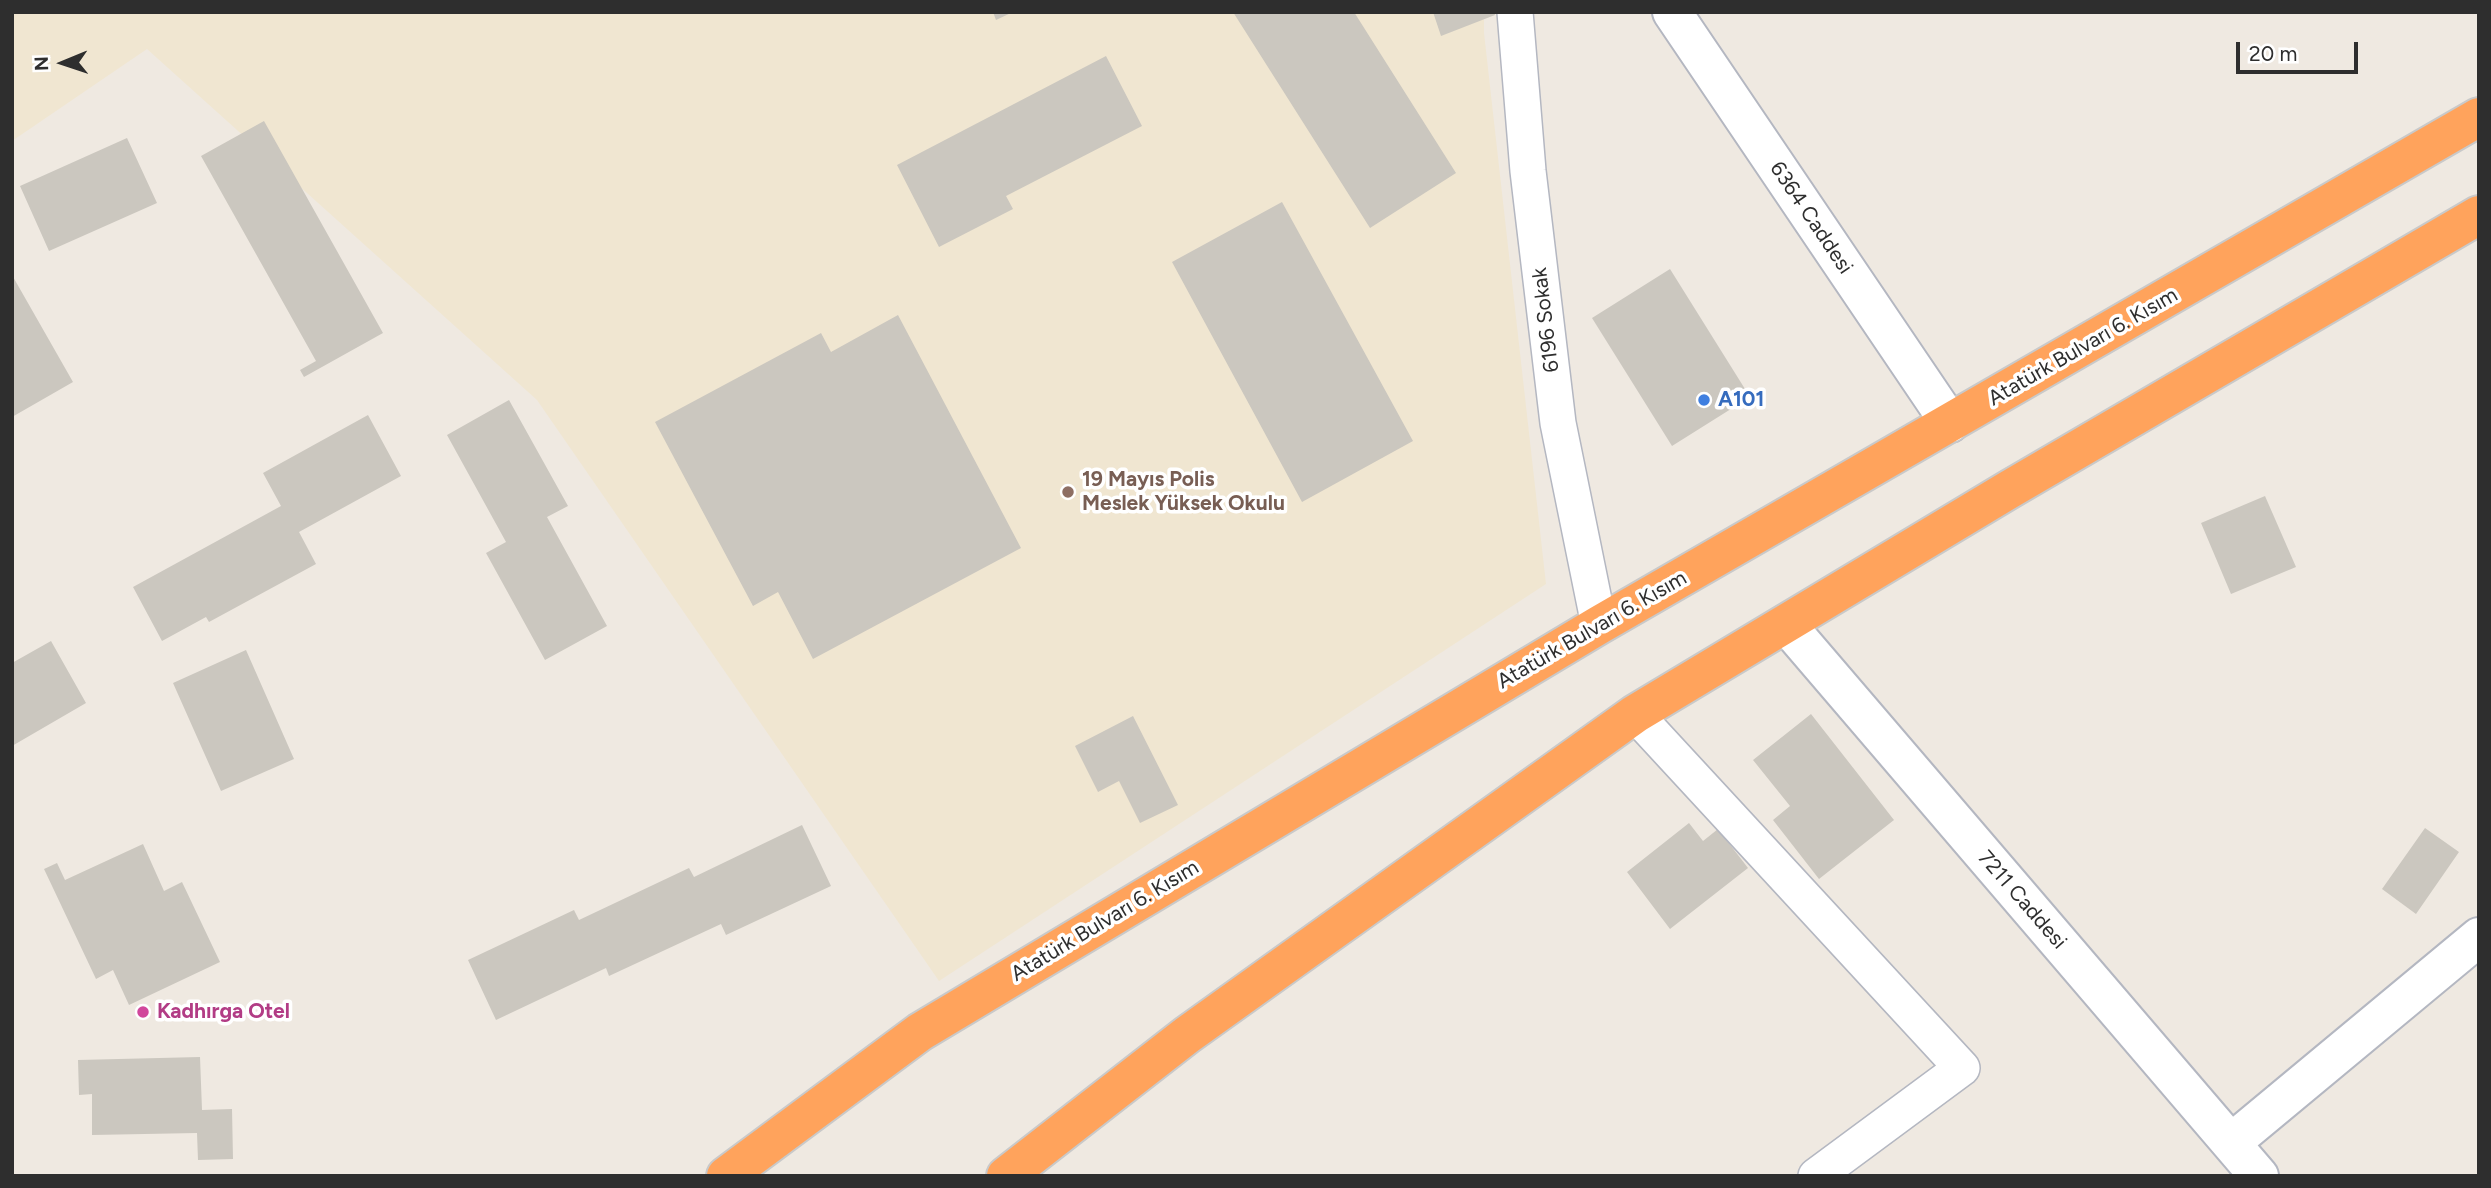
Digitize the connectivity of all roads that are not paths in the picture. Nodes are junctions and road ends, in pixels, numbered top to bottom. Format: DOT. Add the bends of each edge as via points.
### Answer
graph roads {
  1 [pos="1515,12"];
  2 [pos="1672,12"];
  3 [pos="2479,117"];
  4 [pos="2479,215"];
  5 [pos="1950,423"];
  6 [pos="1786,624"];
  7 [pos="1600,625"];
  8 [pos="1635,714"];
  9 [pos="2479,937"];
  10 [pos="2231,1143"];
  11 [pos="726,1176"];
  12 [pos="1006,1176"];
  13 [pos="1816,1176"];
  14 [pos="2259,1176"];
  1 -- 7 [label="street, 6196 Sokak" via="1528,171 1558,423"];
  2 -- 5 [label="street, 6364 Caddesi"];
  3 -- 5 [label="highway, Atatürk Bulvarı 6. Kısım"];
  4 -- 6 [label="highway"];
  5 -- 7 [label="highway, Atatürk Bulvarı 6. Kısım"];
  6 -- 8 [label="highway"];
  6 -- 10 [label="street, 7211 Caddesi"];
  7 -- 11 [label="highway, Atatürk Bulvarı 6. Kısım" via="920,1032"];
  8 -- 12 [label="highway" via="1187,1035"];
  8 -- 13 [label="street" via="1962,1068"];
  9 -- 10 [label="street"];
  10 -- 14 [label="street, 7211 Caddesi"];
}
